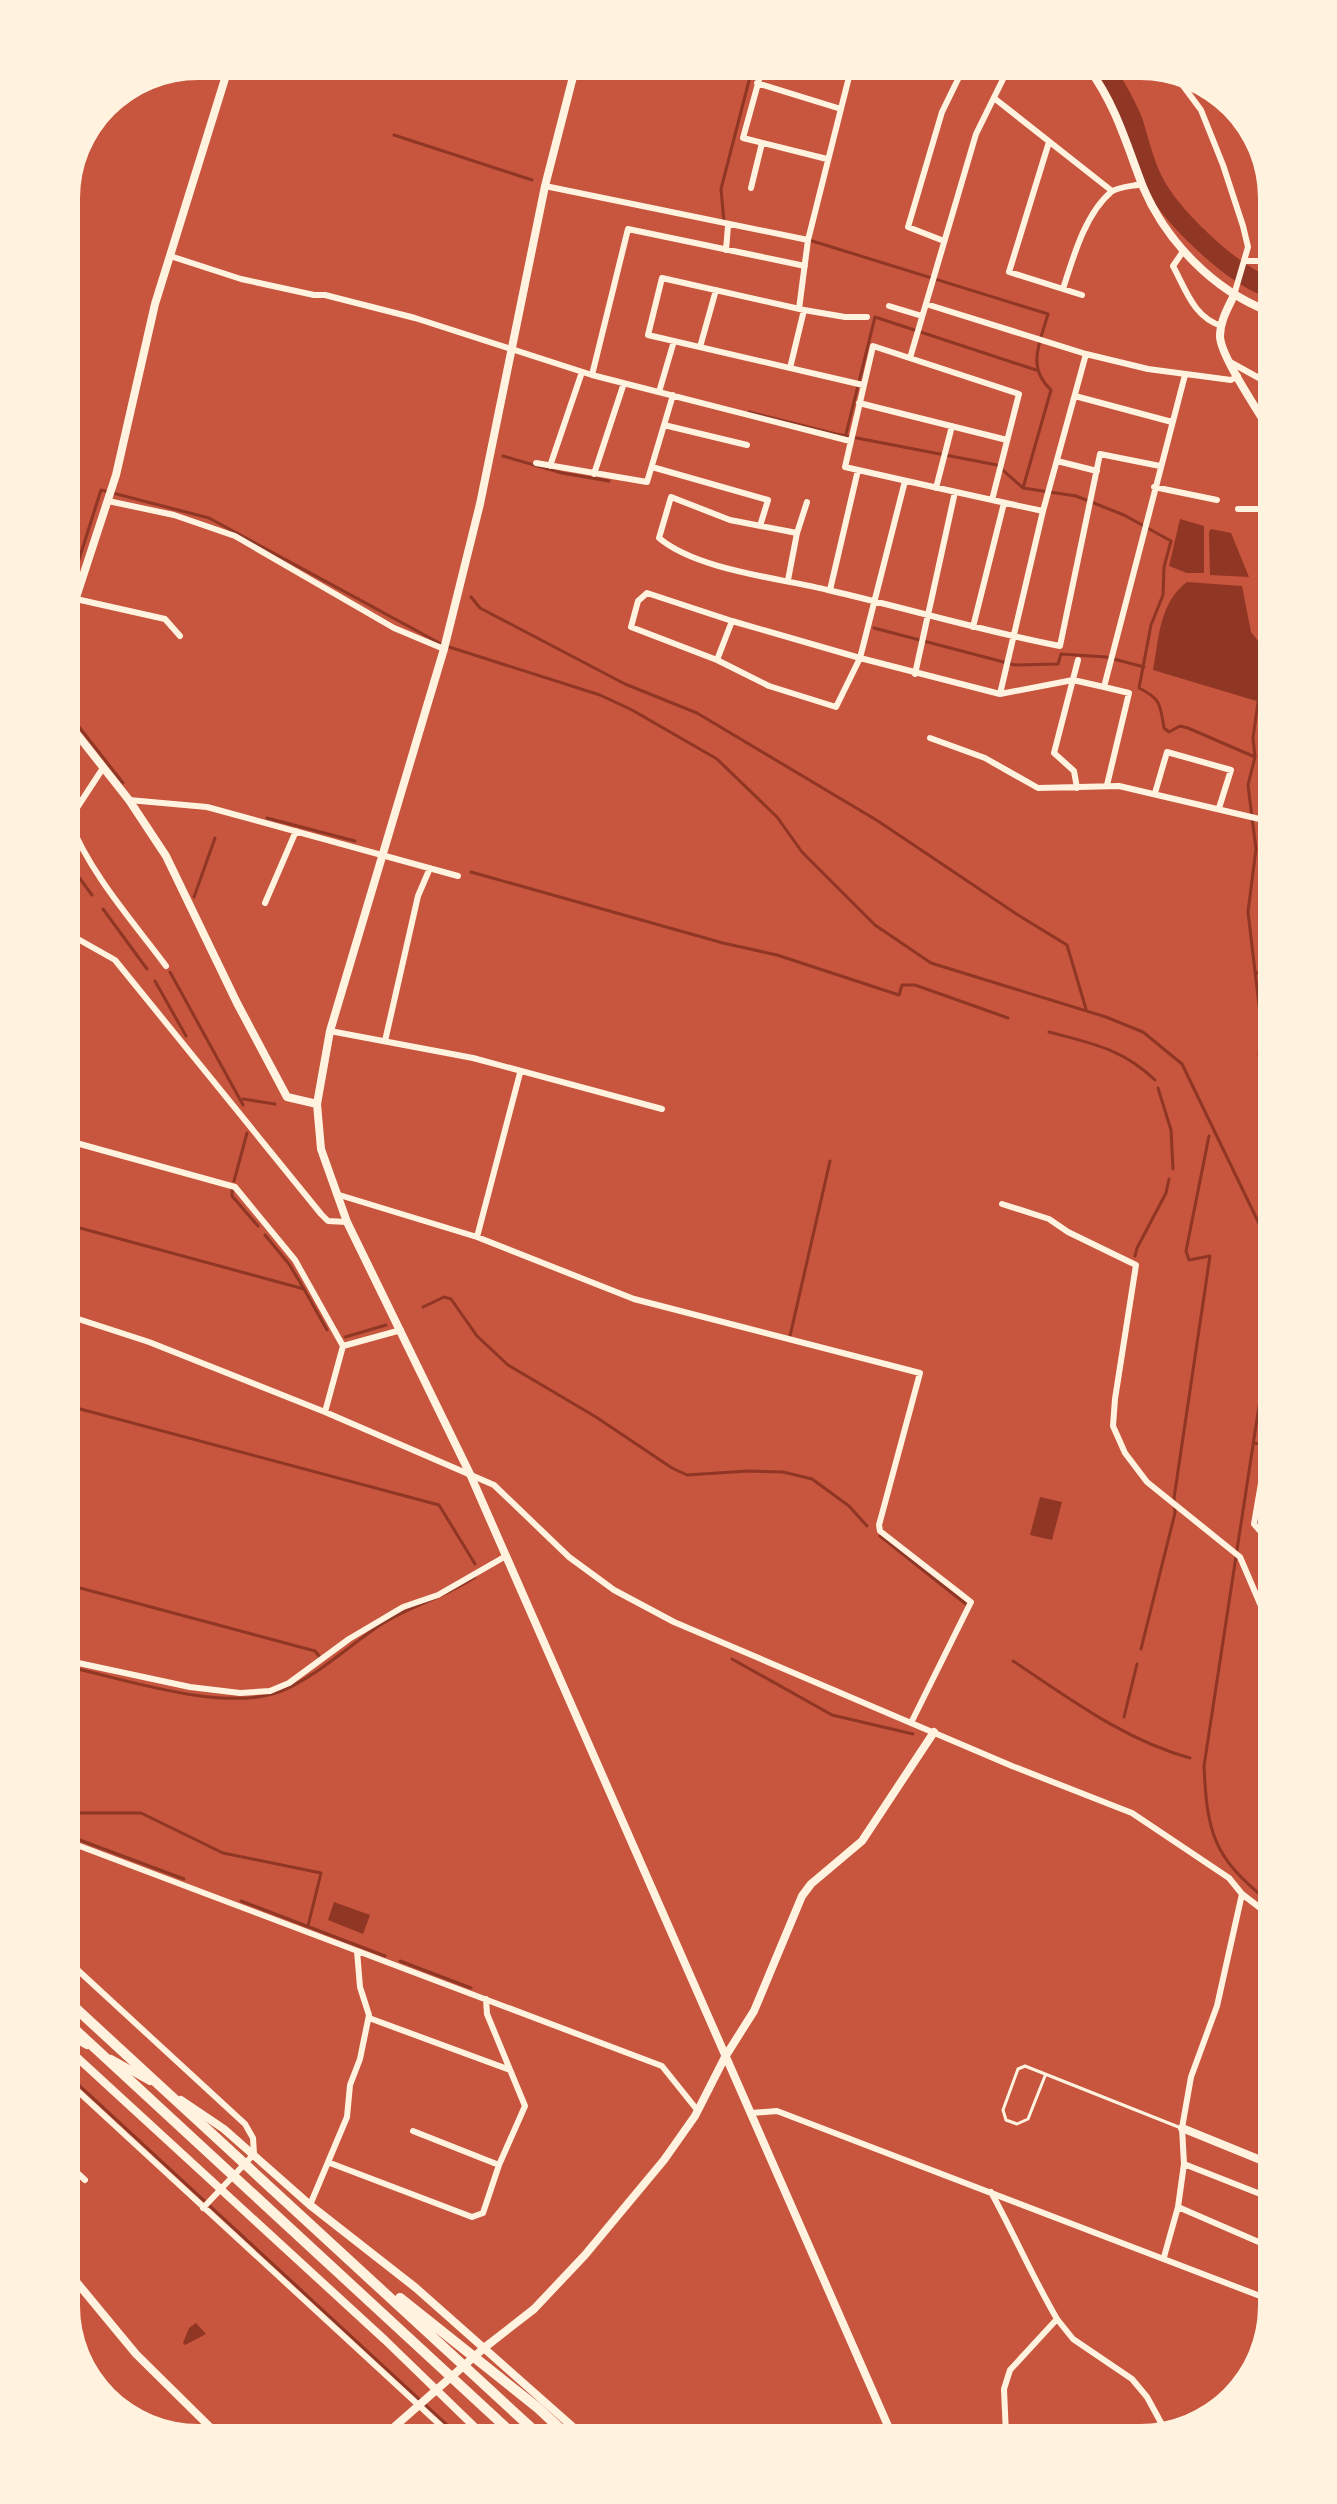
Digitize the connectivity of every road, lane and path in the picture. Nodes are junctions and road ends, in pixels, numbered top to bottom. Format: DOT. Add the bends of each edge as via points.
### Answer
graph roads {
  1 [pos="225,80"];
  2 [pos="572,80"];
  3 [pos="758,80"];
  4 [pos="848,80"];
  5 [pos="958,80"];
  6 [pos="1003,80"];
  7 [pos="1096,80"];
  8 [pos="757,83"];
  9 [pos="1186,89"];
  10 [pos="994,99"];
  11 [pos="841,108"];
  12 [pos="1049,142"];
  13 [pos="762,143"];
  14 [pos="827,159"];
  15 [pos="1142,184"];
  16 [pos="545,186"];
  17 [pos="751,188"];
  18 [pos="1112,191"];
  19 [pos="728,226"];
  20 [pos="808,240"];
  21 [pos="945,241"];
  22 [pos="1184,249"];
  23 [pos="726,250"];
  24 [pos="170,256"];
  25 [pos="1258,262"];
  26 [pos="1245,264"];
  27 [pos="805,267"];
  28 [pos="1063,289"];
  29 [pos="716,290"];
  30 [pos="1082,295"];
  31 [pos="1234,295"];
  32 [pos="926,304"];
  33 [pos="889,306"];
  34 [pos="1258,306"];
  35 [pos="802,310"];
  36 [pos="922,316"];
  37 [pos="867,318"];
  38 [pos="1222,326"];
  39 [pos="674,341"];
  40 [pos="700,347"];
  41 [pos="510,350"];
  42 [pos="1086,354"];
  43 [pos="910,358"];
  44 [pos="1230,362"];
  45 [pos="790,368"];
  46 [pos="582,372"];
  47 [pos="592,375"];
  48 [pos="1185,375"];
  49 [pos="1238,376"];
  50 [pos="1258,377"];
  51 [pos="624,383"];
  52 [pos="863,385"];
  53 [pos="659,392"];
  54 [pos="673,395"];
  55 [pos="1075,396"];
  56 [pos="859,403"];
  57 [pos="1258,411"];
  58 [pos="1172,422"];
  59 [pos="664,425"];
  60 [pos="952,426"];
  61 [pos="1007,440"];
  62 [pos="850,441"];
  63 [pos="747,446"];
  64 [pos="1057,461"];
  65 [pos="536,463"];
  66 [pos="550,466"];
  67 [pos="1160,466"];
  68 [pos="651,468"];
  69 [pos="858,470"];
  70 [pos="1096,471"];
  71 [pos="594,474"];
  72 [pos="905,481"];
  73 [pos="1155,487"];
  74 [pos="936,488"];
  75 [pos="955,492"];
  76 [pos="992,500"];
  77 [pos="1217,500"];
  78 [pos="108,501"];
  79 [pos="807,502"];
  80 [pos="1004,503"];
  81 [pos="1238,509"];
  82 [pos="1258,509"];
  83 [pos="1043,511"];
  84 [pos="760,526"];
  85 [pos="797,533"];
  86 [pos="788,580"];
  87 [pos="80,587"];
  88 [pos="830,590"];
  89 [pos="80,600"];
  90 [pos="874,602"];
  91 [pos="928,615"];
  92 [pos="732,621"];
  93 [pos="973,627"];
  94 [pos="180,636"];
  95 [pos="1015,637"];
  96 [pos="444,649"];
  97 [pos="860,658"];
  98 [pos="717,660"];
  99 [pos="1078,660"];
  100 [pos="915,674"];
  101 [pos="1073,680"];
  102 [pos="1104,687"];
  103 [pos="1000,694"];
  104 [pos="80,738"];
  105 [pos="930,738"];
  106 [pos="103,768"];
  107 [pos="1107,785"];
  108 [pos="1077,788"];
  109 [pos="1155,794"];
  110 [pos="129,800"];
  111 [pos="80,803"];
  112 [pos="1219,808"];
  113 [pos="1258,818"];
  114 [pos="296,831"];
  115 [pos="80,845"];
  116 [pos="382,855"];
  117 [pos="430,868"];
  118 [pos="458,876"];
  119 [pos="265,903"];
  120 [pos="80,940"];
  121 [pos="166,966"];
  122 [pos="330,1030"];
  123 [pos="385,1041"];
  124 [pos="520,1073"];
  125 [pos="316,1104"];
  126 [pos="662,1109"];
  127 [pos="80,1144"];
  128 [pos="336,1194"];
  129 [pos="1002,1204"];
  130 [pos="346,1222"];
  131 [pos="477,1237"];
  132 [pos="80,1320"];
  133 [pos="401,1330"];
  134 [pos="343,1346"];
  135 [pos="326,1412"];
  136 [pos="470,1474"];
  137 [pos="1258,1506"];
  138 [pos="1258,1529"];
  139 [pos="506,1556"];
  140 [pos="1258,1599"];
  141 [pos="80,1663"];
  142 [pos="911,1723"];
  143 [pos="934,1732"];
  144 [pos="80,1846"];
  145 [pos="1242,1894"];
  146 [pos="1258,1906"];
  147 [pos="357,1950"];
  148 [pos="80,1972"];
  149 [pos="486,1999"];
  150 [pos="80,2012"];
  151 [pos="369,2018"];
  152 [pos="80,2034"];
  153 [pos="80,2041"];
  154 [pos="724,2057"];
  155 [pos="80,2060"];
  156 [pos="510,2070"];
  157 [pos="1045,2076"];
  158 [pos="80,2094"];
  159 [pos="698,2110"];
  160 [pos="751,2113"];
  161 [pos="1182,2128"];
  162 [pos="413,2131"];
  163 [pos="254,2154"];
  164 [pos="1258,2159"];
  165 [pos="330,2163"];
  166 [pos="1184,2164"];
  167 [pos="499,2165"];
  168 [pos="80,2175"];
  169 [pos="85,2180"];
  170 [pos="220,2187"];
  171 [pos="991,2191"];
  172 [pos="1258,2193"];
  173 [pos="310,2205"];
  174 [pos="1178,2207"];
  175 [pos="203,2208"];
  176 [pos="1258,2242"];
  177 [pos="342,2252"];
  178 [pos="1164,2257"];
  179 [pos="80,2287"];
  180 [pos="1258,2295"];
  181 [pos="1057,2319"];
  182 [pos="484,2348"];
  183 [pos="442,2369"];
  184 [pos="436,2390"];
  185 [pos="422,2403"];
  186 [pos="1161,2422"];
  187 [pos="207,2424"];
  188 [pos="398,2424"];
  189 [pos="441,2424"];
  190 [pos="472,2424"];
  191 [pos="495,2424"];
  192 [pos="502,2424"];
  193 [pos="528,2424"];
  194 [pos="555,2424"];
  195 [pos="570,2424"];
  196 [pos="887,2424"];
  197 [pos="1006,2424"];
  1 -- 24 [label="street"];
  2 -- 16 [label="street"];
  3 -- 8 [label="street"];
  4 -- 11 [label="street"];
  5 -- 21 [label="street" via="942,112 908,227"];
  6 -- 10 [label="street"];
  7 -- 15 [label="main road" via="1125,135"];
  8 -- 11 [label="street"];
  8 -- 13 [label="street" via="743,138"];
  9 -- 26 [label="street" via="1201,110 1223,165 1248,247"];
  10 -- 12 [label="street"];
  10 -- 21 [label="street" via="976,134"];
  11 -- 14 [label="street"];
  12 -- 18 [label="street"];
  12 -- 28 [label="street" via="1009,272"];
  13 -- 14 [label="street"];
  13 -- 17 [label="street"];
  14 -- 20 [label="street"];
  15 -- 18 [label="street"];
  15 -- 22 [label="main road" via="1165,228"];
  16 -- 19 [label="street"];
  16 -- 41 [label="street"];
  18 -- 28 [label="street" via="1080,238"];
  19 -- 20 [label="street"];
  19 -- 23 [label="street"];
  20 -- 27 [label="street"];
  21 -- 32 [label="street"];
  22 -- 31 [label="main road"];
  22 -- 38 [label="street" via="1173,266 1200,315"];
  23 -- 27 [label="street"];
  23 -- 47 [label="street" via="628,229"];
  24 -- 41 [label="street" via="241,279 415,318"];
  24 -- 78 [label="street"];
  25 -- 26 [label="street"];
  26 -- 31 [label="street"];
  27 -- 35 [label="street"];
  28 -- 30 [label="street"];
  29 -- 35 [label="street"];
  29 -- 39 [label="street" via="662,278 648,335"];
  29 -- 40 [label="street"];
  31 -- 34 [label="main road"];
  31 -- 38 [label="street"];
  32 -- 36 [label="street"];
  32 -- 42 [label="street"];
  33 -- 36 [label="street"];
  35 -- 37 [label="street"];
  35 -- 45 [label="street"];
  36 -- 43 [label="street"];
  38 -- 44 [label="street" via="1220,337"];
  39 -- 40 [label="street"];
  39 -- 53 [label="street"];
  40 -- 45 [label="street"];
  41 -- 46 [label="street"];
  41 -- 96 [label="street" via="480,504"];
  42 -- 48 [label="street"];
  42 -- 55 [label="street"];
  43 -- 52 [label="street" via="873,346"];
  43 -- 61 [label="street" via="1019,394"];
  44 -- 49 [label="street"];
  44 -- 50 [label="street"];
  45 -- 52 [label="street"];
  46 -- 47 [label="street"];
  46 -- 66 [label="street"];
  47 -- 51 [label="street"];
  48 -- 49 [label="street" via="1231,380"];
  48 -- 58 [label="street"];
  49 -- 57 [label="street"];
  51 -- 53 [label="street"];
  51 -- 71 [label="street"];
  52 -- 56 [label="street"];
  53 -- 54 [label="street"];
  54 -- 59 [label="street"];
  54 -- 62 [label="street"];
  55 -- 58 [label="street"];
  55 -- 64 [label="street"];
  56 -- 60 [label="street"];
  56 -- 62 [label="street"];
  58 -- 67 [label="street"];
  59 -- 63 [label="street"];
  59 -- 68 [label="street"];
  60 -- 61 [label="street"];
  60 -- 74 [label="street"];
  61 -- 76 [label="street"];
  62 -- 69 [label="street" via="845,467"];
  64 -- 70 [label="street"];
  64 -- 83 [label="street"];
  65 -- 66 [label="street"];
  66 -- 71 [label="street"];
  67 -- 70 [label="street" via="1100,454"];
  67 -- 73 [label="street"];
  68 -- 71 [label="street" via="647,482"];
  68 -- 84 [label="street" via="768,500"];
  69 -- 72 [label="street"];
  69 -- 88 [label="street"];
  70 -- 95 [label="street" via="1060,646"];
  72 -- 74 [label="street"];
  72 -- 90 [label="street"];
  73 -- 77 [label="street"];
  73 -- 102 [label="street"];
  74 -- 75 [label="street"];
  75 -- 76 [label="street"];
  75 -- 91 [label="street"];
  76 -- 80 [label="street"];
  78 -- 87 [label="street"];
  78 -- 96 [label="street" via="174,515 235,536 394,628"];
  79 -- 85 [label="street"];
  80 -- 83 [label="street"];
  80 -- 93 [label="street"];
  81 -- 82 [label="street"];
  83 -- 95 [label="street"];
  84 -- 85 [label="street"];
  84 -- 86 [label="street" via="730,520 671,496 659,538 675,551 699,560"];
  85 -- 86 [label="street"];
  86 -- 88 [label="street"];
  88 -- 90 [label="street"];
  89 -- 94 [label="street" via="165,619"];
  90 -- 91 [label="street"];
  90 -- 97 [label="street"];
  91 -- 93 [label="street"];
  91 -- 100 [label="street"];
  92 -- 97 [label="street"];
  92 -- 98 [label="street"];
  92 -- 98 [label="street" via="647,593 638,601 631,627"];
  93 -- 95 [label="street"];
  95 -- 103 [label="street"];
  96 -- 116 [label="street"];
  97 -- 98 [label="street" via="836,707 769,686"];
  97 -- 100 [label="street"];
  99 -- 101 [label="street"];
  100 -- 103 [label="street"];
  101 -- 102 [label="street"];
  101 -- 103 [label="street"];
  101 -- 108 [label="street" via="1054,753 1074,771"];
  102 -- 107 [label="street" via="1129,693"];
  104 -- 106 [label="street"];
  105 -- 108 [label="street" via="985,758 1038,788"];
  106 -- 110 [label="street"];
  106 -- 111 [label="street"];
  107 -- 108 [label="street"];
  107 -- 109 [label="street"];
  109 -- 112 [label="street"];
  109 -- 112 [label="street" via="1167,752 1231,770"];
  110 -- 114 [label="street" via="207,807"];
  110 -- 125 [label="street" via="166,856 286,1097"];
  112 -- 113 [label="street"];
  114 -- 116 [label="street"];
  114 -- 119 [label="street"];
  115 -- 121 [label="street" via="101,882"];
  116 -- 117 [label="street"];
  116 -- 122 [label="street"];
  117 -- 118 [label="street"];
  117 -- 123 [label="street" via="418,896"];
  120 -- 130 [label="street" via="115,960 321,1214 328,1221"];
  122 -- 123 [label="street"];
  122 -- 125 [label="street"];
  123 -- 124 [label="street" via="473,1058"];
  124 -- 126 [label="street"];
  124 -- 131 [label="street"];
  125 -- 128 [label="street" via="321,1149"];
  127 -- 134 [label="street" via="235,1187 295,1260"];
  128 -- 130 [label="street"];
  128 -- 131 [label="street"];
  129 -- 140 [label="street" via="1049,1219 1136,1265 1113,1426 1125,1453 1147,1482 1240,1557"];
  130 -- 133 [label="street"];
  131 -- 142 [label="street" via="634,1299 920,1373 880,1531 971,1602"];
  132 -- 135 [label="street" via="149,1342"];
  133 -- 134 [label="street"];
  133 -- 136 [label="street"];
  134 -- 135 [label="street"];
  135 -- 136 [label="street"];
  136 -- 139 [label="street"];
  136 -- 142 [label="street" via="494,1485 569,1557 614,1590 674,1622"];
  137 -- 138 [label="street" via="1254,1524"];
  139 -- 141 [label="street" via="438,1595 404,1607 358,1634 290,1683 270,1691 240,1693 190,1687"];
  139 -- 154 [label="street"];
  142 -- 143 [label="street"];
  143 -- 145 [label="street" via="1132,1813 1229,1878"];
  143 -- 154 [label="street" via="862,1841 802,1896 754,2011"];
  144 -- 147 [label="street"];
  145 -- 146 [label="street"];
  145 -- 161 [label="street" via="1218,2006 1191,2076"];
  147 -- 149 [label="street"];
  147 -- 151 [label="street" via="360,1987"];
  148 -- 163 [label="street" via="245,2124 253,2138"];
  149 -- 156 [label="street" via="487,2014"];
  149 -- 159 [label="street" via="662,2066"];
  150 -- 177 [label="highway"];
  151 -- 156 [label="street"];
  151 -- 165 [label="street" via="350,2085 347,2117"];
  152 -- 183 [label="highway"];
  153 -- 163 [label="street" via="186,2103"];
  154 -- 159 [label="street"];
  154 -- 160 [label="street"];
  155 -- 170 [label="street"];
  156 -- 167 [label="street" via="525,2106"];
  157 -- 157 [label="lane" via="1028,2119 1017,2124 1006,2120 1003,2110 1018,2069 1026,2066"];
  157 -- 161 [label="lane"];
  158 -- 175 [label="street"];
  159 -- 182 [label="street" via="664,2160 585,2254 534,2309"];
  160 -- 171 [label="street" via="777,2111"];
  160 -- 196 [label="street"];
  161 -- 164 [label="street"];
  161 -- 166 [label="street"];
  162 -- 167 [label="street"];
  163 -- 170 [label="street"];
  163 -- 173 [label="street"];
  165 -- 167 [label="street" via="472,2217 483,2213"];
  165 -- 173 [label="street"];
  166 -- 172 [label="street"];
  166 -- 174 [label="street"];
  168 -- 169 [label="street"];
  170 -- 175 [label="street"];
  170 -- 184 [label="street"];
  171 -- 178 [label="street"];
  171 -- 181 [label="street"];
  173 -- 182 [label="street" via="416,2288"];
  174 -- 176 [label="street"];
  174 -- 178 [label="street"];
  175 -- 185 [label="street"];
  177 -- 193 [label="highway"];
  177 -- 194 [label="highway"];
  178 -- 180 [label="street"];
  179 -- 187 [label="main road" via="136,2354"];
  181 -- 186 [label="street" via="1074,2338 1132,2379"];
  181 -- 197 [label="street" via="1010,2370 1004,2389"];
  182 -- 184 [label="street"];
  182 -- 195 [label="street"];
  183 -- 191 [label="highway"];
  183 -- 192 [label="highway"];
  184 -- 185 [label="street"];
  184 -- 190 [label="street"];
  185 -- 188 [label="street"];
  185 -- 189 [label="street"];
}
